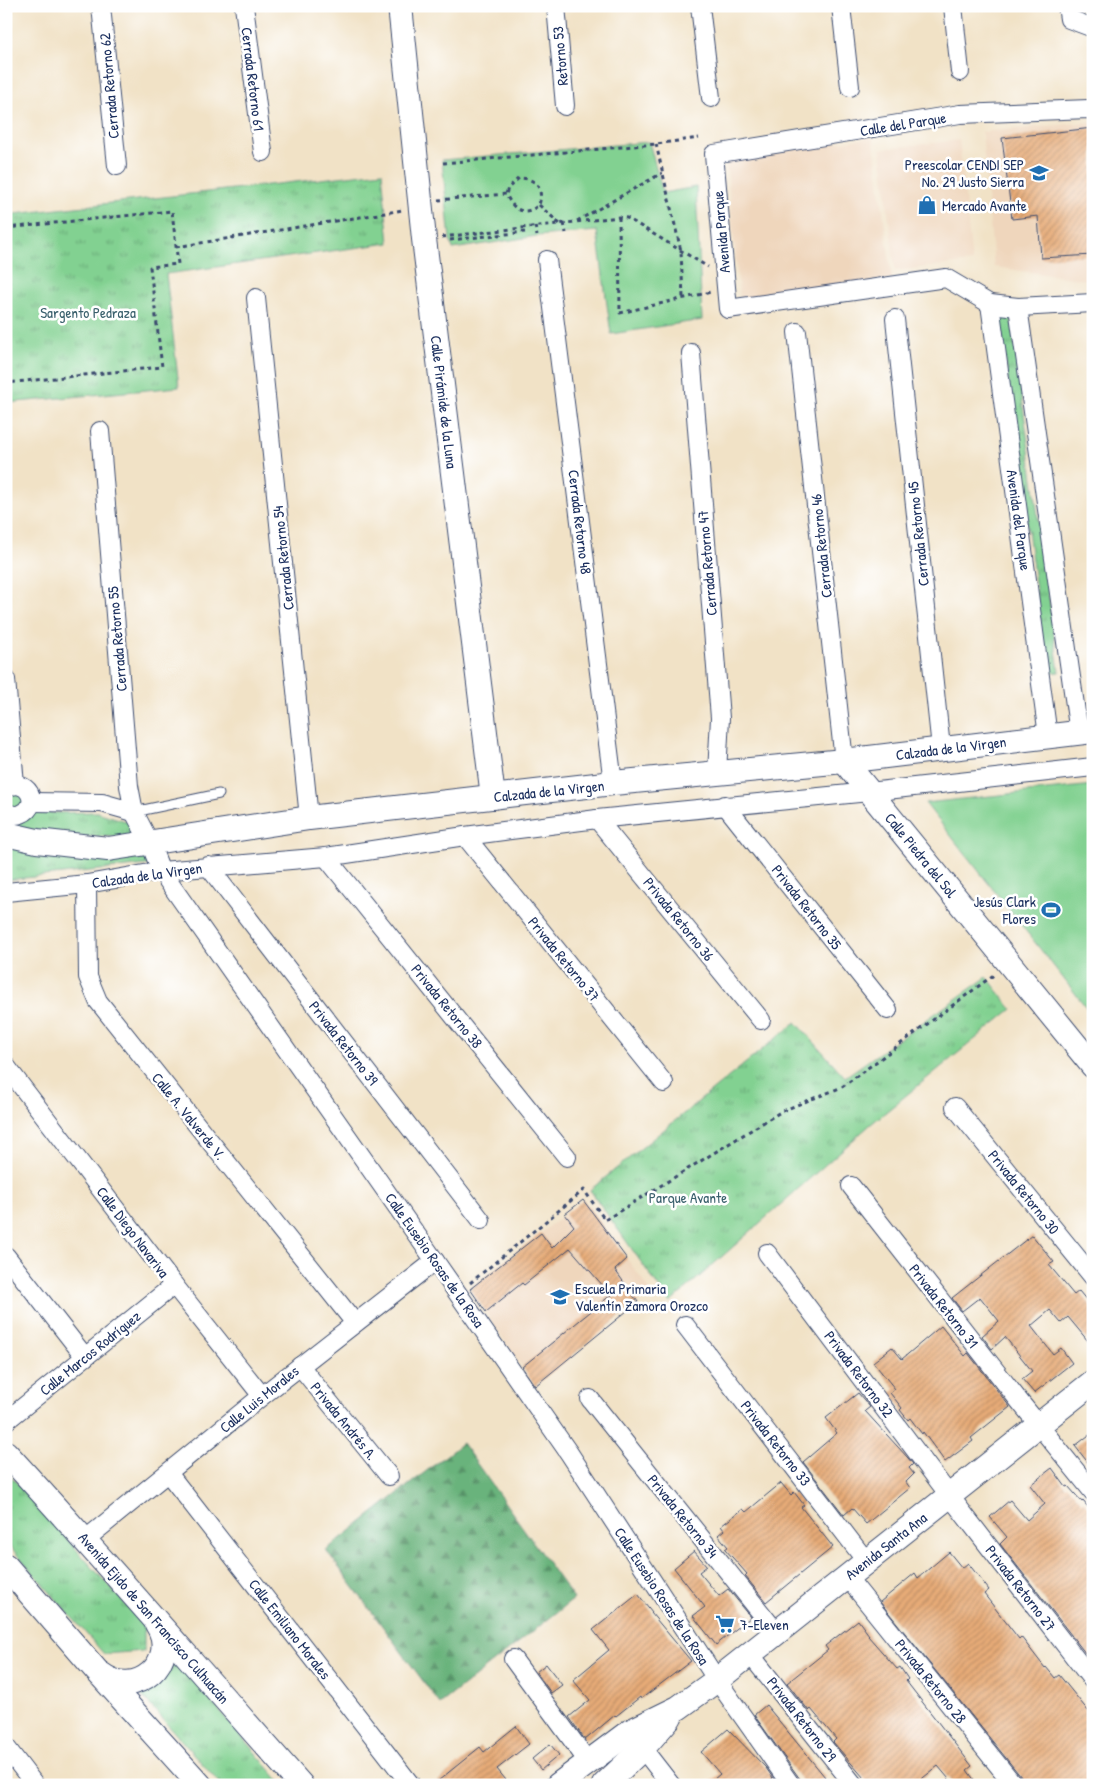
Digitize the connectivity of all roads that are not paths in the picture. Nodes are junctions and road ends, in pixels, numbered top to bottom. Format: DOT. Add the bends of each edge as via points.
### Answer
graph roads {
  1 [pos="101,6"];
  2 [pos="244,6"];
  3 [pos="400,6"];
  4 [pos="556,6"];
  5 [pos="700,6"];
  6 [pos="841,6"];
  7 [pos="953,6"];
  8 [pos="1068,6"];
  9 [pos="1093,28"];
  10 [pos="960,72"];
  11 [pos="850,87"];
  12 [pos="711,98"];
  13 [pos="565,106"];
  14 [pos="1093,111"];
  15 [pos="263,152"];
  16 [pos="714,154"];
  17 [pos="117,166"];
  18 [pos="547,260"];
  19 [pos="256,298"];
  20 [pos="990,304"];
  21 [pos="1018,307"];
  22 [pos="1092,308"];
  23 [pos="895,319"];
  24 [pos="797,332"];
  25 [pos="691,353"];
  26 [pos="100,431"];
  27 [pos="6,679"];
  28 [pos="1086,732"];
  29 [pos="1048,736"];
  30 [pos="941,748"];
  31 [pos="844,761"];
  32 [pos="1093,767"];
  33 [pos="717,774"];
  34 [pos="613,783"];
  35 [pos="10,787"];
  36 [pos="869,792"];
  37 [pos="219,794"];
  38 [pos="493,797"];
  39 [pos="32,802"];
  40 [pos="725,805"];
  41 [pos="6,812"];
  42 [pos="134,812"];
  43 [pos="309,818"];
  44 [pos="597,818"];
  45 [pos="6,834"];
  46 [pos="465,836"];
  47 [pos="150,843"];
  48 [pos="326,857"];
  49 [pos="208,866"];
  50 [pos="161,871"];
  51 [pos="87,884"];
  52 [pos="6,892"];
  53 [pos="888,1010"];
  54 [pos="761,1020"];
  55 [pos="6,1066"];
  56 [pos="1093,1066"];
  57 [pos="664,1083"];
  58 [pos="955,1107"];
  59 [pos="567,1156"];
  60 [pos="851,1186"];
  61 [pos="481,1220"];
  62 [pos="767,1253"];
  63 [pos="6,1256"];
  64 [pos="436,1261"];
  65 [pos="1093,1277"];
  66 [pos="174,1286"];
  67 [pos="354,1323"];
  68 [pos="685,1324"];
  69 [pos="85,1357"];
  70 [pos="300,1366"];
  71 [pos="1093,1382"];
  72 [pos="262,1396"];
  73 [pos="590,1399"];
  74 [pos="6,1421"];
  75 [pos="1038,1425"];
  76 [pos="6,1453"];
  77 [pos="168,1473"];
  78 [pos="389,1476"];
  79 [pos="1093,1492"];
  80 [pos="949,1495"];
  81 [pos="86,1539"];
  82 [pos="866,1562"];
  83 [pos="6,1566"];
  84 [pos="847,1577"];
  85 [pos="154,1620"];
  86 [pos="777,1633"];
  87 [pos="750,1654"];
  88 [pos="513,1659"];
  89 [pos="96,1670"];
  90 [pos="717,1680"];
  91 [pos="1093,1681"];
  92 [pos="636,1740"];
  93 [pos="6,1747"];
  94 [pos="588,1763"];
  95 [pos="36,1785"];
  96 [pos="200,1785"];
  97 [pos="301,1785"];
  98 [pos="411,1785"];
  99 [pos="558,1785"];
  100 [pos="604,1785"];
  101 [pos="670,1785"];
  102 [pos="791,1785"];
  103 [pos="854,1785"];
  104 [pos="1014,1785"];
  1 -- 17 [label="street, Cerrada Retorno 62"];
  2 -- 15 [label="street, Cerrada Retorno 61"];
  3 -- 38 [label="street, Calle Pirámide de la Luna" via="424,239"];
  4 -- 13 [label="street, Retorno 53"];
  5 -- 12 [label="street"];
  6 -- 11 [label="street"];
  7 -- 10 [label="street"];
  8 -- 9 [label="street" via="1069,19"];
  14 -- 16 [label="street, Calle del Parque" via="960,114"];
  16 -- 20 [label="street, Avenida Parque" via="728,309 946,278"];
  18 -- 34 [label="street, Cerrada Retorno 48"];
  19 -- 43 [label="street, Cerrada Retorno 54"];
  20 -- 21 [label="street"];
  20 -- 29 [label="street, Avenida del Parque"];
  21 -- 22 [label="street"];
  21 -- 28 [label="street, Avenida del Parque"];
  23 -- 30 [label="street, Cerrada Retorno 45"];
  24 -- 31 [label="street, Cerrada Retorno 46"];
  25 -- 33 [label="street, Cerrada Retorno 47" via="720,718"];
  26 -- 42 [label="street, Cerrada Retorno 55" via="129,786"];
  27 -- 35 [label="street"];
  28 -- 29 [label="street, Calzada de la Virgen"];
  29 -- 30 [label="street, Calzada de la Virgen"];
  30 -- 31 [label="street, Calzada de la Virgen"];
  31 -- 33 [label="street, Calzada de la Virgen"];
  31 -- 36 [label="street, Calle Piedra del Sol"];
  32 -- 36 [label="street, Calzada de la Virgen"];
  33 -- 34 [label="street, Calzada de la Virgen"];
  34 -- 38 [label="street, Calzada de la Virgen"];
  35 -- 39 [label="street" via="27,789"];
  36 -- 40 [label="street, Calzada de la Virgen"];
  36 -- 56 [label="street, Calle Piedra del Sol"];
  37 -- 42 [label="lane"];
  38 -- 43 [label="street, Calzada de la Virgen"];
  39 -- 41 [label="street" via="24,813 11,815"];
  39 -- 42 [label="street" via="102,804"];
  40 -- 44 [label="street, Calzada de la Virgen"];
  40 -- 53 [label="street, Privada Retorno 35"];
  42 -- 47 [label="street, Cerrada Retorno 55"];
  43 -- 47 [label="street, Calzada de la Virgen"];
  44 -- 46 [label="street, Calzada de la Virgen"];
  44 -- 54 [label="street, Privada Retorno 36"];
  45 -- 47 [label="street, Calzada de la Virgen" via="108,849"];
  46 -- 48 [label="street, Calzada de la Virgen"];
  46 -- 57 [label="street, Privada Retorno 37"];
  47 -- 50 [label="street, Calle Eusebio Rosas de la Rosa"];
  48 -- 49 [label="street, Calzada de la Virgen"];
  48 -- 59 [label="street, Privada Retorno 38"];
  49 -- 50 [label="street, Calzada de la Virgen"];
  49 -- 61 [label="street, Privada Retorno 39"];
  50 -- 51 [label="street, Calzada de la Virgen"];
  50 -- 64 [label="street, Calle Eusebio Rosas de la Rosa"];
  51 -- 52 [label="street, Calzada de la Virgen"];
  51 -- 67 [label="street, Calle A. Valverde V." via="88,977 98,1001"];
  55 -- 66 [label="street, Calle Diego Navariva"];
  58 -- 65 [label="street, Privada Retorno 30"];
  60 -- 75 [label="street, Privada Retorno 31"];
  62 -- 80 [label="street, Privada Retorno 32"];
  63 -- 69 [label="street"];
  64 -- 67 [label="street, Calle Luis Morales"];
  64 -- 90 [label="street, Calle Eusebio Rosas de la Rosa" via="569,1453"];
  66 -- 69 [label="street, Calle Marcos Rodríguez"];
  66 -- 72 [label="street, Calle Diego Navariva"];
  67 -- 70 [label="street, Calle Luis Morales"];
  68 -- 82 [label="street, Privada Retorno 33"];
  69 -- 74 [label="street, Calle Marcos Rodríguez"];
  70 -- 72 [label="street, Calle Luis Morales"];
  70 -- 78 [label="street, Privada Andrés A."];
  71 -- 75 [label="street, Avenida Santa Ana"];
  72 -- 77 [label="street, Calle Luis Morales"];
  73 -- 86 [label="street, Privada Retorno 34"];
  75 -- 79 [label="street, Privada Retorno 31"];
  75 -- 80 [label="street, Avenida Santa Ana"];
  76 -- 81 [label="street, Avenida Ejido de San Francisco Culhuacán"];
  77 -- 81 [label="street, Calle Luis Morales"];
  77 -- 98 [label="street, Calle Emiliano Morales"];
  80 -- 82 [label="street, Avenida Santa Ana"];
  80 -- 91 [label="street, Privada Retorno 27"];
  81 -- 85 [label="street, Avenida Ejido de San Francisco Culhuacán"];
  82 -- 84 [label="street, Avenida Santa Ana"];
  83 -- 89 [label="street"];
  84 -- 86 [label="street, Avenida Santa Ana"];
  84 -- 104 [label="street, Privada Retorno 28"];
  85 -- 89 [label="street" via="163,1642 161,1659 151,1673 136,1682 118,1683"];
  85 -- 97 [label="street, Avenida Ejido de San Francisco Culhuacán"];
  86 -- 87 [label="street, Avenida Santa Ana"];
  87 -- 90 [label="street, Avenida Santa Ana"];
  87 -- 103 [label="street, Privada Retorno 29"];
  88 -- 94 [label="street"];
  89 -- 96 [label="street"];
  90 -- 92 [label="street, Avenida Santa Ana"];
  90 -- 102 [label="street, Calle Eusebio Rosas de la Rosa"];
  92 -- 94 [label="street, Avenida Santa Ana"];
  92 -- 100 [label="street, Avenida Santa Ana"];
  92 -- 101 [label="street"];
  93 -- 95 [label="street"];
  94 -- 99 [label="street, Avenida Santa Ana"];
}
